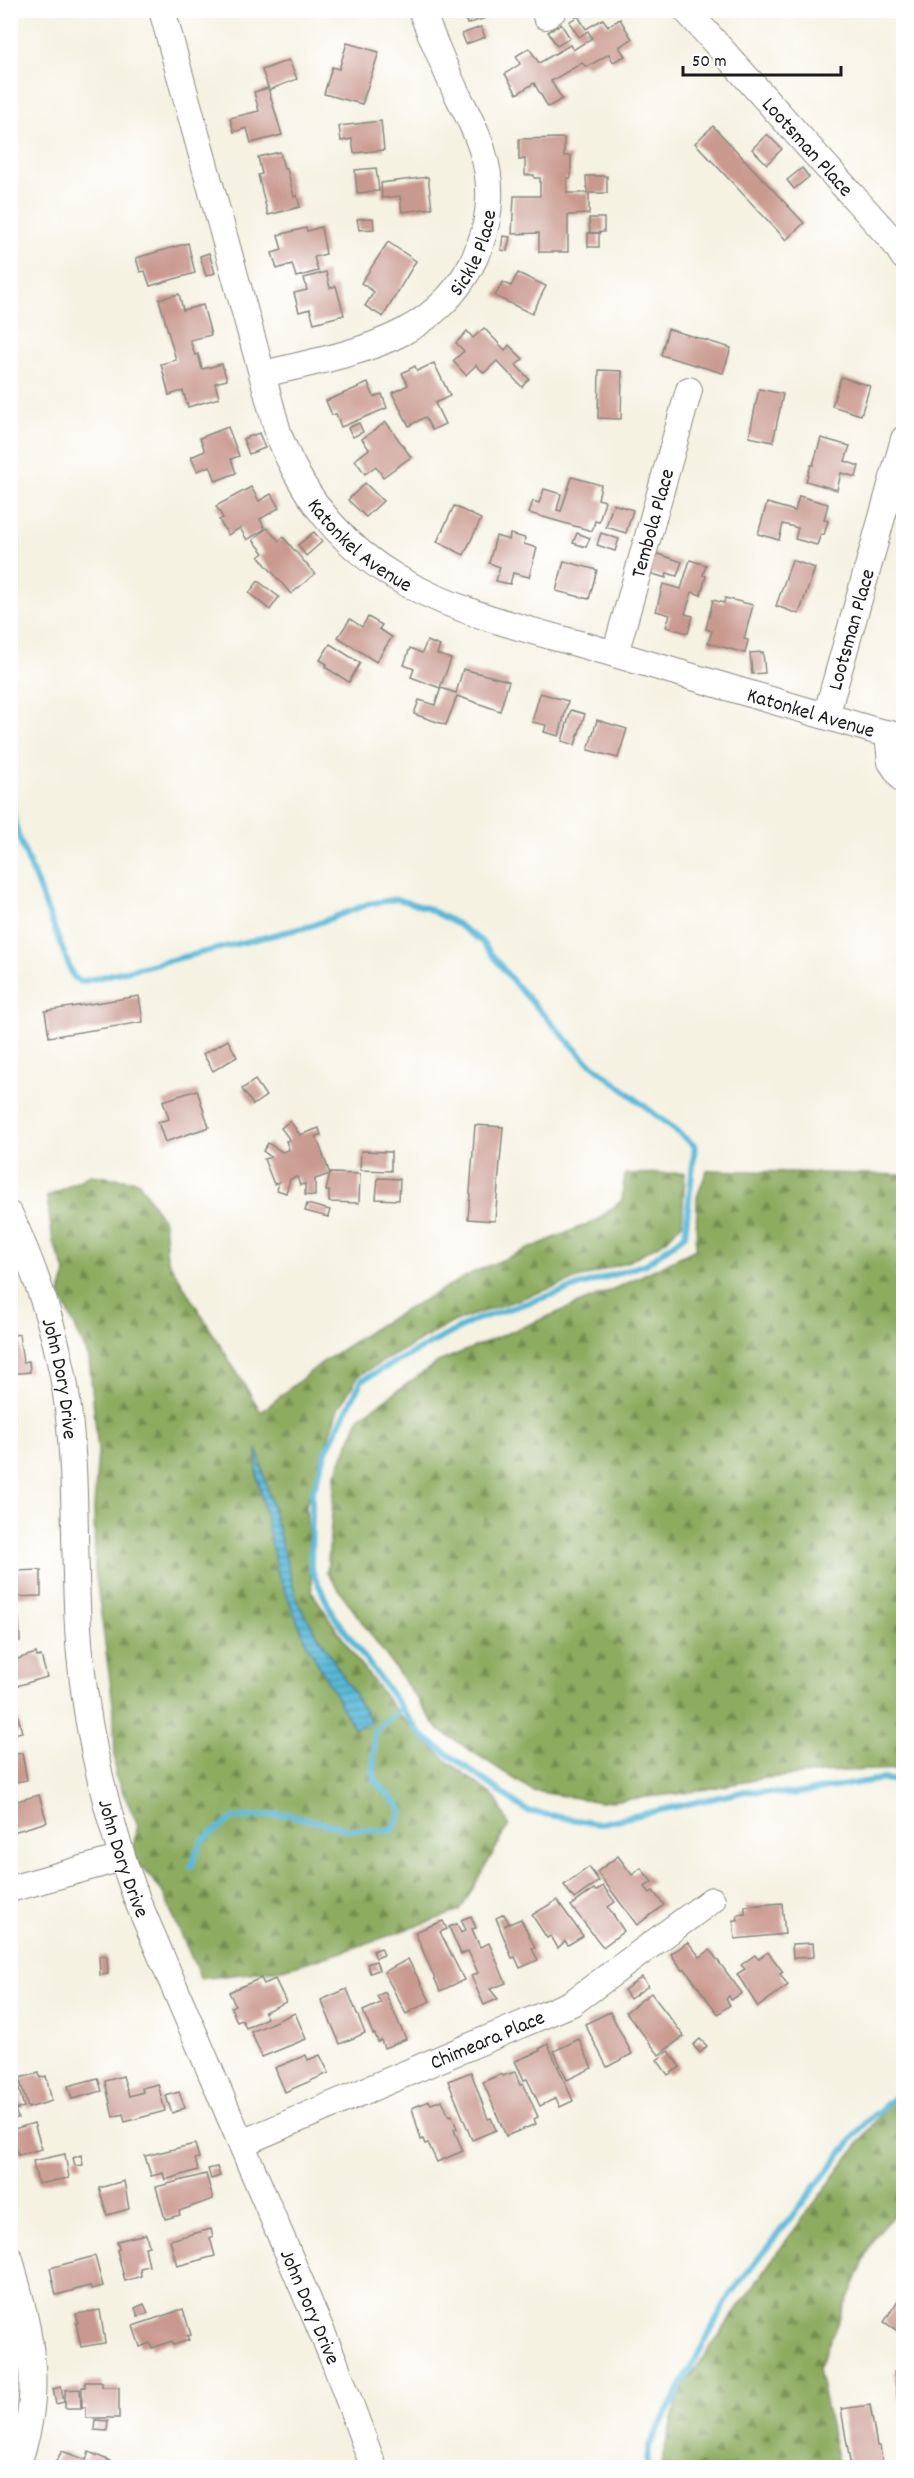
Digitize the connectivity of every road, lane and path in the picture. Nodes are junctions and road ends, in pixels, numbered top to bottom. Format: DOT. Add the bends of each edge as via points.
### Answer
graph roads {
  1 [pos="162,10"];
  2 [pos="421,10"];
  3 [pos="693,13"];
  4 [pos="903,257"];
  5 [pos="263,374"];
  6 [pos="689,390"];
  7 [pos="903,439"];
  8 [pos="615,654"];
  9 [pos="826,716"];
  10 [pos="896,735"];
  11 [pos="903,782"];
  12 [pos="10,1215"];
  13 [pos="122,1858"];
  14 [pos="10,1889"];
  15 [pos="712,1900"];
  16 [pos="242,2143"];
  17 [pos="11,2259"];
  18 [pos="16,2468"];
  19 [pos="374,2468"];
  1 -- 5 [label="street, Katonkel Avenue"];
  2 -- 5 [label="street, Sickle Place" via="488,170 487,218 477,253 450,298 404,333 345,354"];
  3 -- 4 [label="street, Lootsman Place"];
  5 -- 8 [label="street, Katonkel Avenue" via="288,456 320,508 353,546 416,590 450,605"];
  6 -- 8 [label="street, Tembola Place"];
  7 -- 9 [label="street, Lootsman Place"];
  8 -- 9 [label="street, Katonkel Avenue"];
  9 -- 10 [label="street, Katonkel Avenue"];
  10 -- 11 [label="street" via="891,762"];
  12 -- 13 [label="street, John Dory Drive" via="46,1305 65,1389 83,1680 100,1781"];
  13 -- 14 [label="street"];
  13 -- 16 [label="street, John Dory Drive"];
  15 -- 16 [label="street, Chimeara Place" via="572,2003"];
  16 -- 19 [label="street, John Dory Drive" via="352,2403"];
  17 -- 18 [label="street" via="30,2334 33,2376 30,2423"];
}
